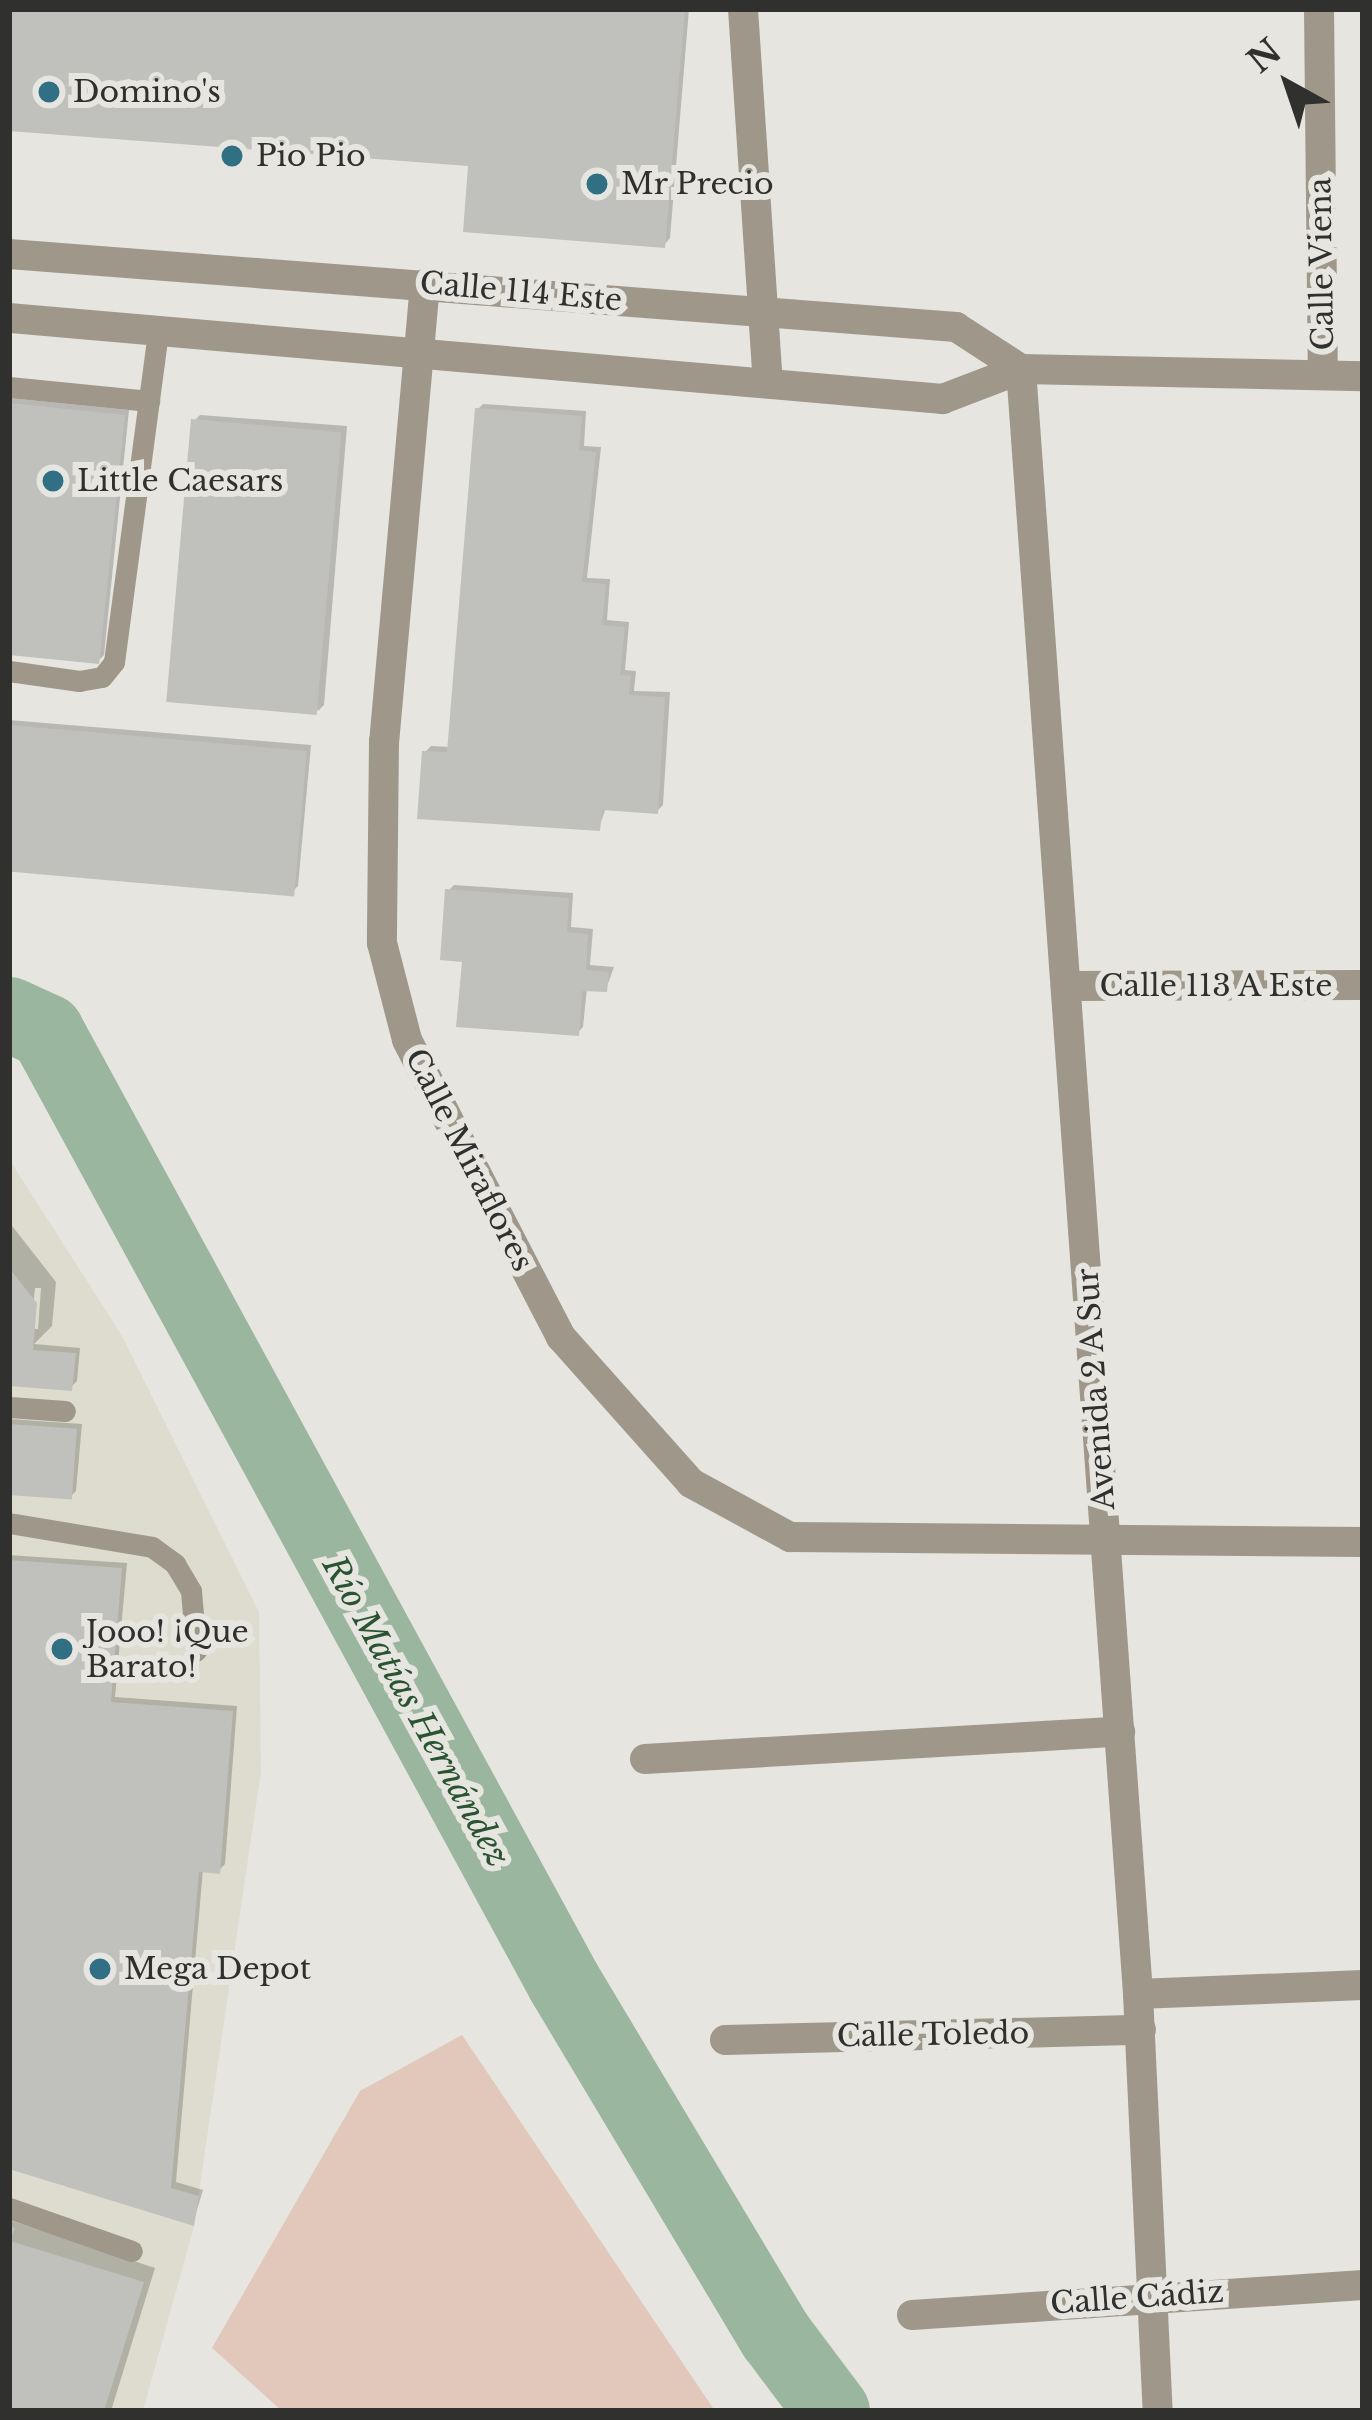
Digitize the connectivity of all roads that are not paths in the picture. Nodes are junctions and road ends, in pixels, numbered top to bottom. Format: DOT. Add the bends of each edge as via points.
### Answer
graph roads {
  1 [pos="743,9"];
  2 [pos="1319,9"];
  3 [pos="9,254"];
  4 [pos="425,284"];
  5 [pos="764,313"];
  6 [pos="9,318"];
  7 [pos="158,331"];
  8 [pos="418,352"];
  9 [pos="1021,368"];
  10 [pos="1323,375"];
  11 [pos="1363,376"];
  12 [pos="769,383"];
  13 [pos="9,388"];
  14 [pos="149,401"];
  15 [pos="9,671"];
  16 [pos="1363,985"];
  17 [pos="1068,986"];
  18 [pos="9,1407"];
  19 [pos="65,1412"];
  20 [pos="9,1523"];
  21 [pos="1107,1541"];
  22 [pos="1363,1543"];
  23 [pos="196,1651"];
  24 [pos="1120,1732"];
  25 [pos="645,1759"];
  26 [pos="1363,1985"];
  27 [pos="1138,1994"];
  28 [pos="1141,2030"];
  29 [pos="725,2040"];
  30 [pos="9,2208"];
  31 [pos="132,2251"];
  32 [pos="1363,2285"];
  33 [pos="1150,2296"];
  34 [pos="912,2315"];
  35 [pos="1159,2411"];
  1 -- 5 [label="street"];
  2 -- 10 [label="street, Calle Viena"];
  3 -- 4 [label="street, Calle 114 Este"];
  4 -- 5 [label="street, Calle 114 Este"];
  4 -- 8 [label="street, Calle Miraflores"];
  5 -- 9 [label="street, Calle 114 Este" via="956,327"];
  5 -- 12 [label="street"];
  6 -- 7 [label="street"];
  7 -- 8 [label="street"];
  7 -- 14 [label="lane"];
  8 -- 12 [label="street"];
  8 -- 21 [label="street, Calle Miraflores" via="384,741 382,943 406,1040 561,1337 691,1483 790,1537"];
  9 -- 10 [label="street"];
  9 -- 12 [label="street" via="943,399"];
  9 -- 17 [label="street, Avenida 2 A Sur"];
  10 -- 11 [label="street"];
  13 -- 14 [label="lane"];
  14 -- 15 [label="lane" via="114,662 102,677 80,681"];
  16 -- 17 [label="street, Calle 113 A Este"];
  17 -- 21 [label="street, Avenida 2 A Sur"];
  18 -- 19 [label="lane"];
  20 -- 23 [label="lane" via="152,1547 175,1564 190,1591"];
  21 -- 22 [label="street, Calle Miraflores"];
  21 -- 24 [label="street, Avenida 2 A Sur"];
  24 -- 25 [label="street"];
  24 -- 27 [label="street, Avenida 2 A Sur"];
  26 -- 27 [label="street"];
  27 -- 28 [label="street, Avenida 2 A Sur"];
  28 -- 29 [label="street, Calle Toledo"];
  28 -- 33 [label="street, Avenida 2 A Sur"];
  30 -- 31 [label="lane"];
  32 -- 33 [label="street, Calle Cádiz"];
  33 -- 34 [label="street, Calle Cádiz"];
  33 -- 35 [label="street, Avenida 2 A Sur"];
}
